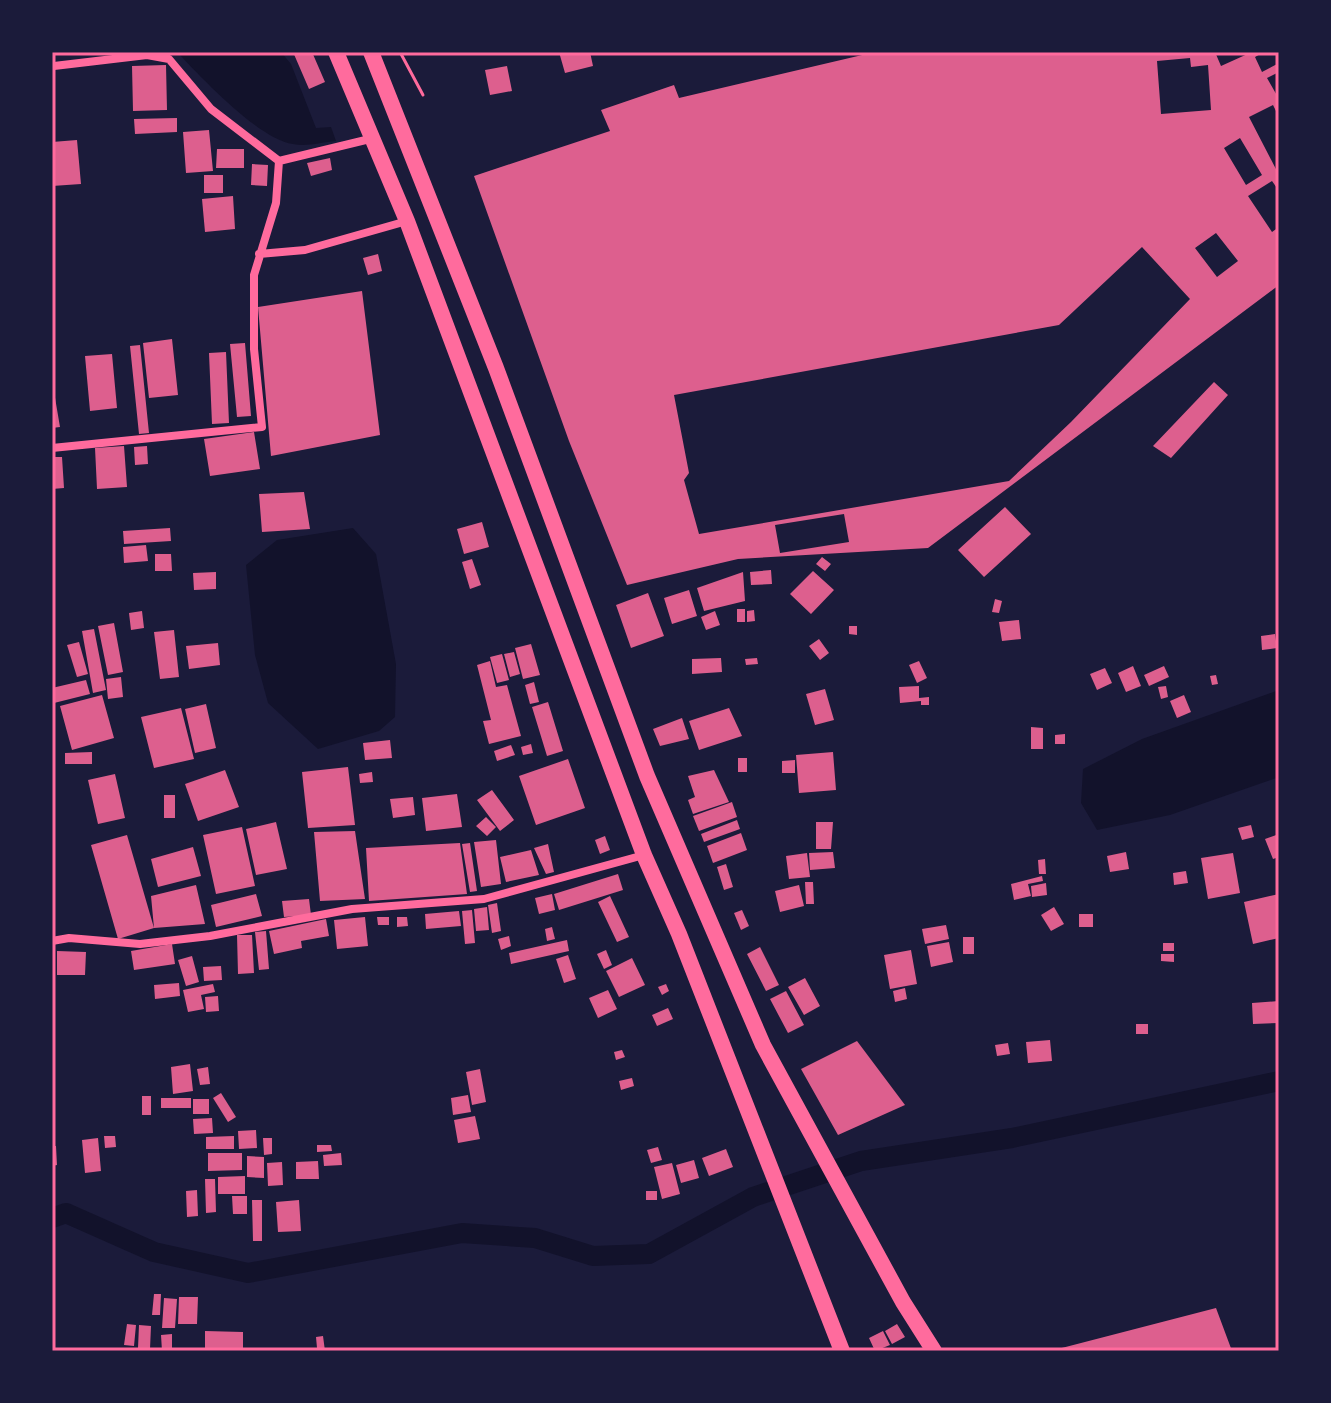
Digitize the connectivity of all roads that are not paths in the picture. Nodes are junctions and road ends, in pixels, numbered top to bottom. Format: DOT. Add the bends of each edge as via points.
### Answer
graph roads {
  1 [pos="336,52"];
  2 [pos="371,52"];
  3 [pos="54,66"];
  4 [pos="374,138"];
  5 [pos="279,161"];
  6 [pos="407,221"];
  7 [pos="259,254"];
  8 [pos="52,448"];
  9 [pos="644,855"];
  10 [pos="52,941"];
  11 [pos="842,1351"];
  12 [pos="934,1351"];
  1 -- 4 [label="highway"];
  2 -- 12 [label="highway" via="496,368 647,776 763,1045"];
  3 -- 5 [label="street" via="147,55 169,59 211,109"];
  4 -- 5 [label="street"];
  4 -- 6 [label="highway"];
  5 -- 7 [label="street" via="276,203"];
  6 -- 7 [label="street" via="305,250"];
  6 -- 9 [label="highway"];
  7 -- 8 [label="street" via="254,349 262,427"];
  9 -- 10 [label="street" via="484,899 352,909 140,944"];
  9 -- 11 [label="highway"];
}
